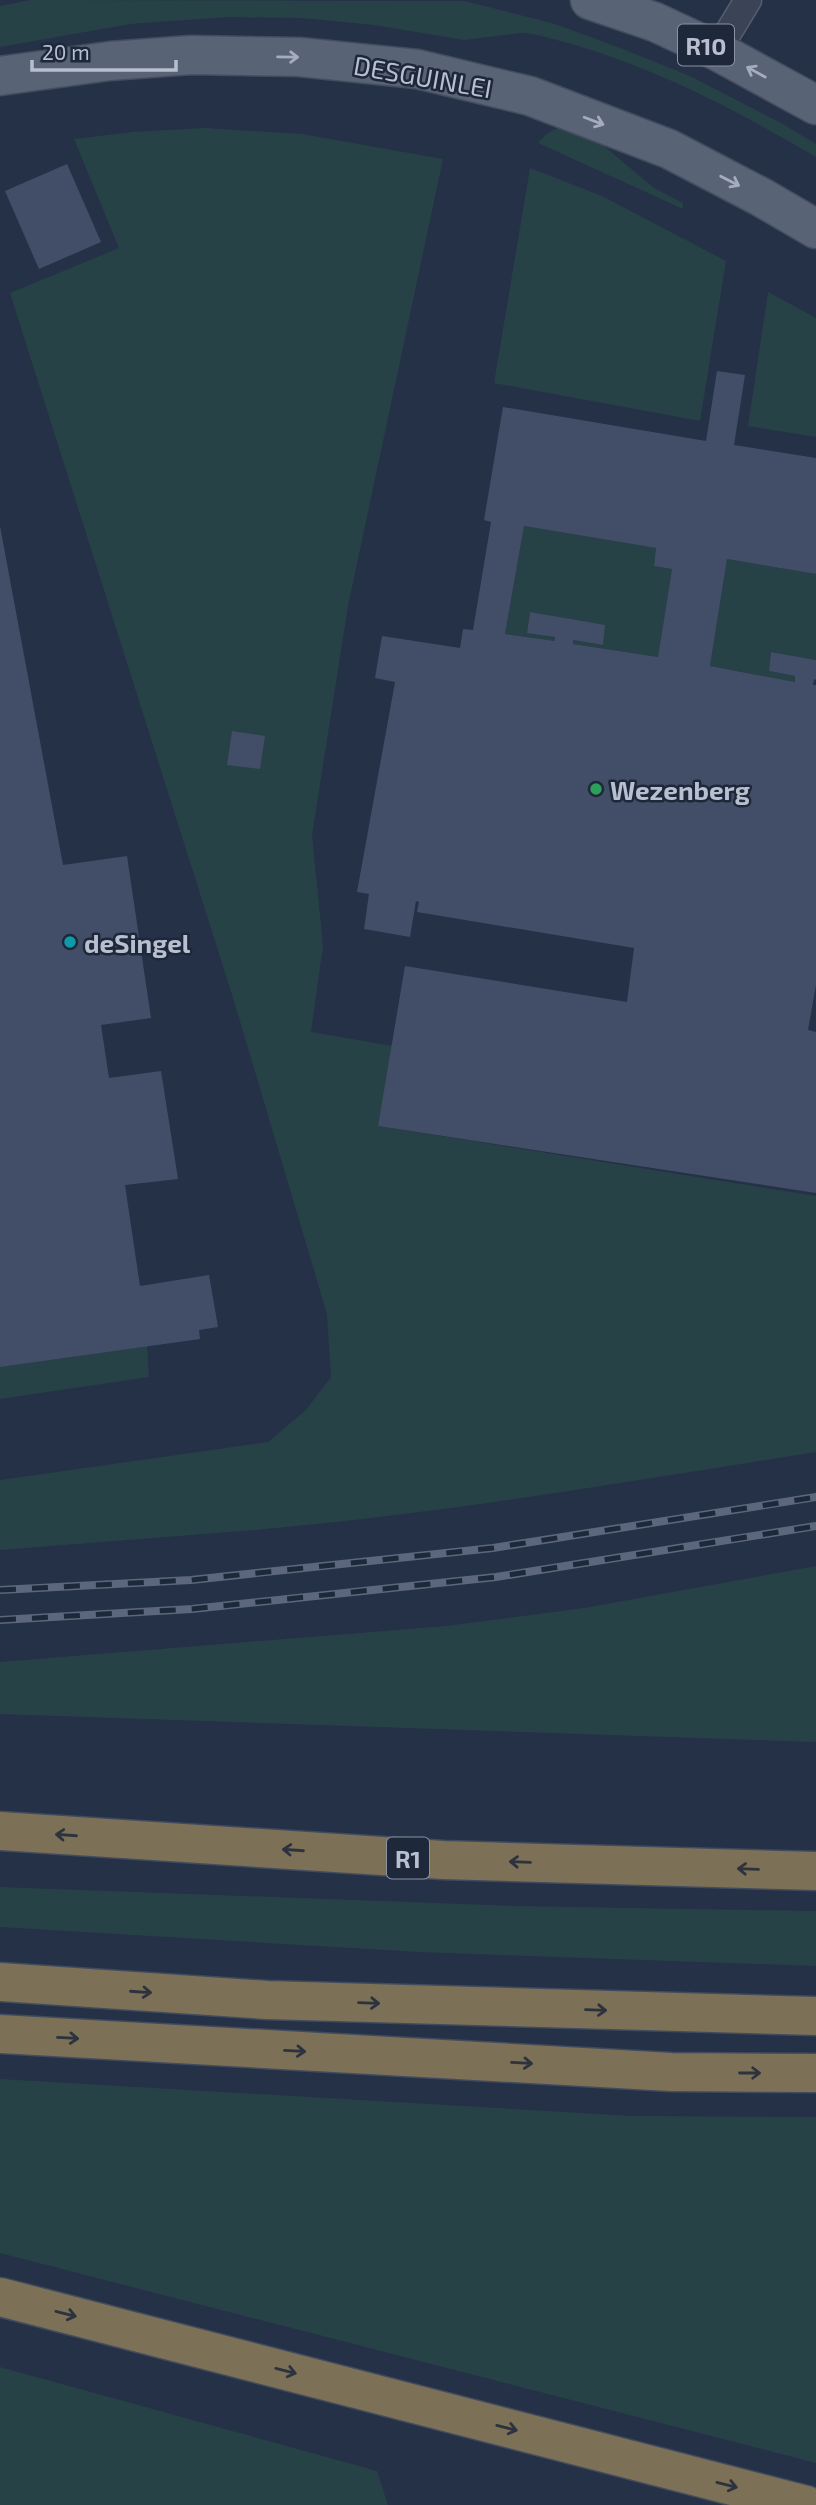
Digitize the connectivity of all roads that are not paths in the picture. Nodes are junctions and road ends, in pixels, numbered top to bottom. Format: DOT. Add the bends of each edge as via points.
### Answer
graph roads {
  1 [pos="590,0"];
  2 [pos="748,0"];
  3 [pos="654,11"];
  4 [pos="717,51"];
  5 [pos="0,76"];
  6 [pos="816,105"];
  7 [pos="816,229"];
  8 [pos="0,1831"];
  9 [pos="816,1871"];
  10 [pos="0,1983"];
  11 [pos="816,2016"];
  12 [pos="0,2034"];
  13 [pos="816,2073"];
  14 [pos="0,2297"];
  15 [pos="806,2505"];
  1 -- 3 [label="main road, R10"];
  2 -- 4 [label="lane"];
  3 -- 4 [label="main road, R10"];
  6 -- 4 [label="main road, R10, one-way"];
  5 -- 7 [label="main road, DESGUINLEI, one-way" via="191,55 299,57 416,69 530,96 669,149"];
  9 -- 8 [label="highway, R1, one-way" via="443,1860"];
  10 -- 11 [label="highway, one-way" via="267,2000"];
  12 -- 13 [label="highway, one-way" via="671,2072"];
  14 -- 15 [label="highway, one-way"];
}
